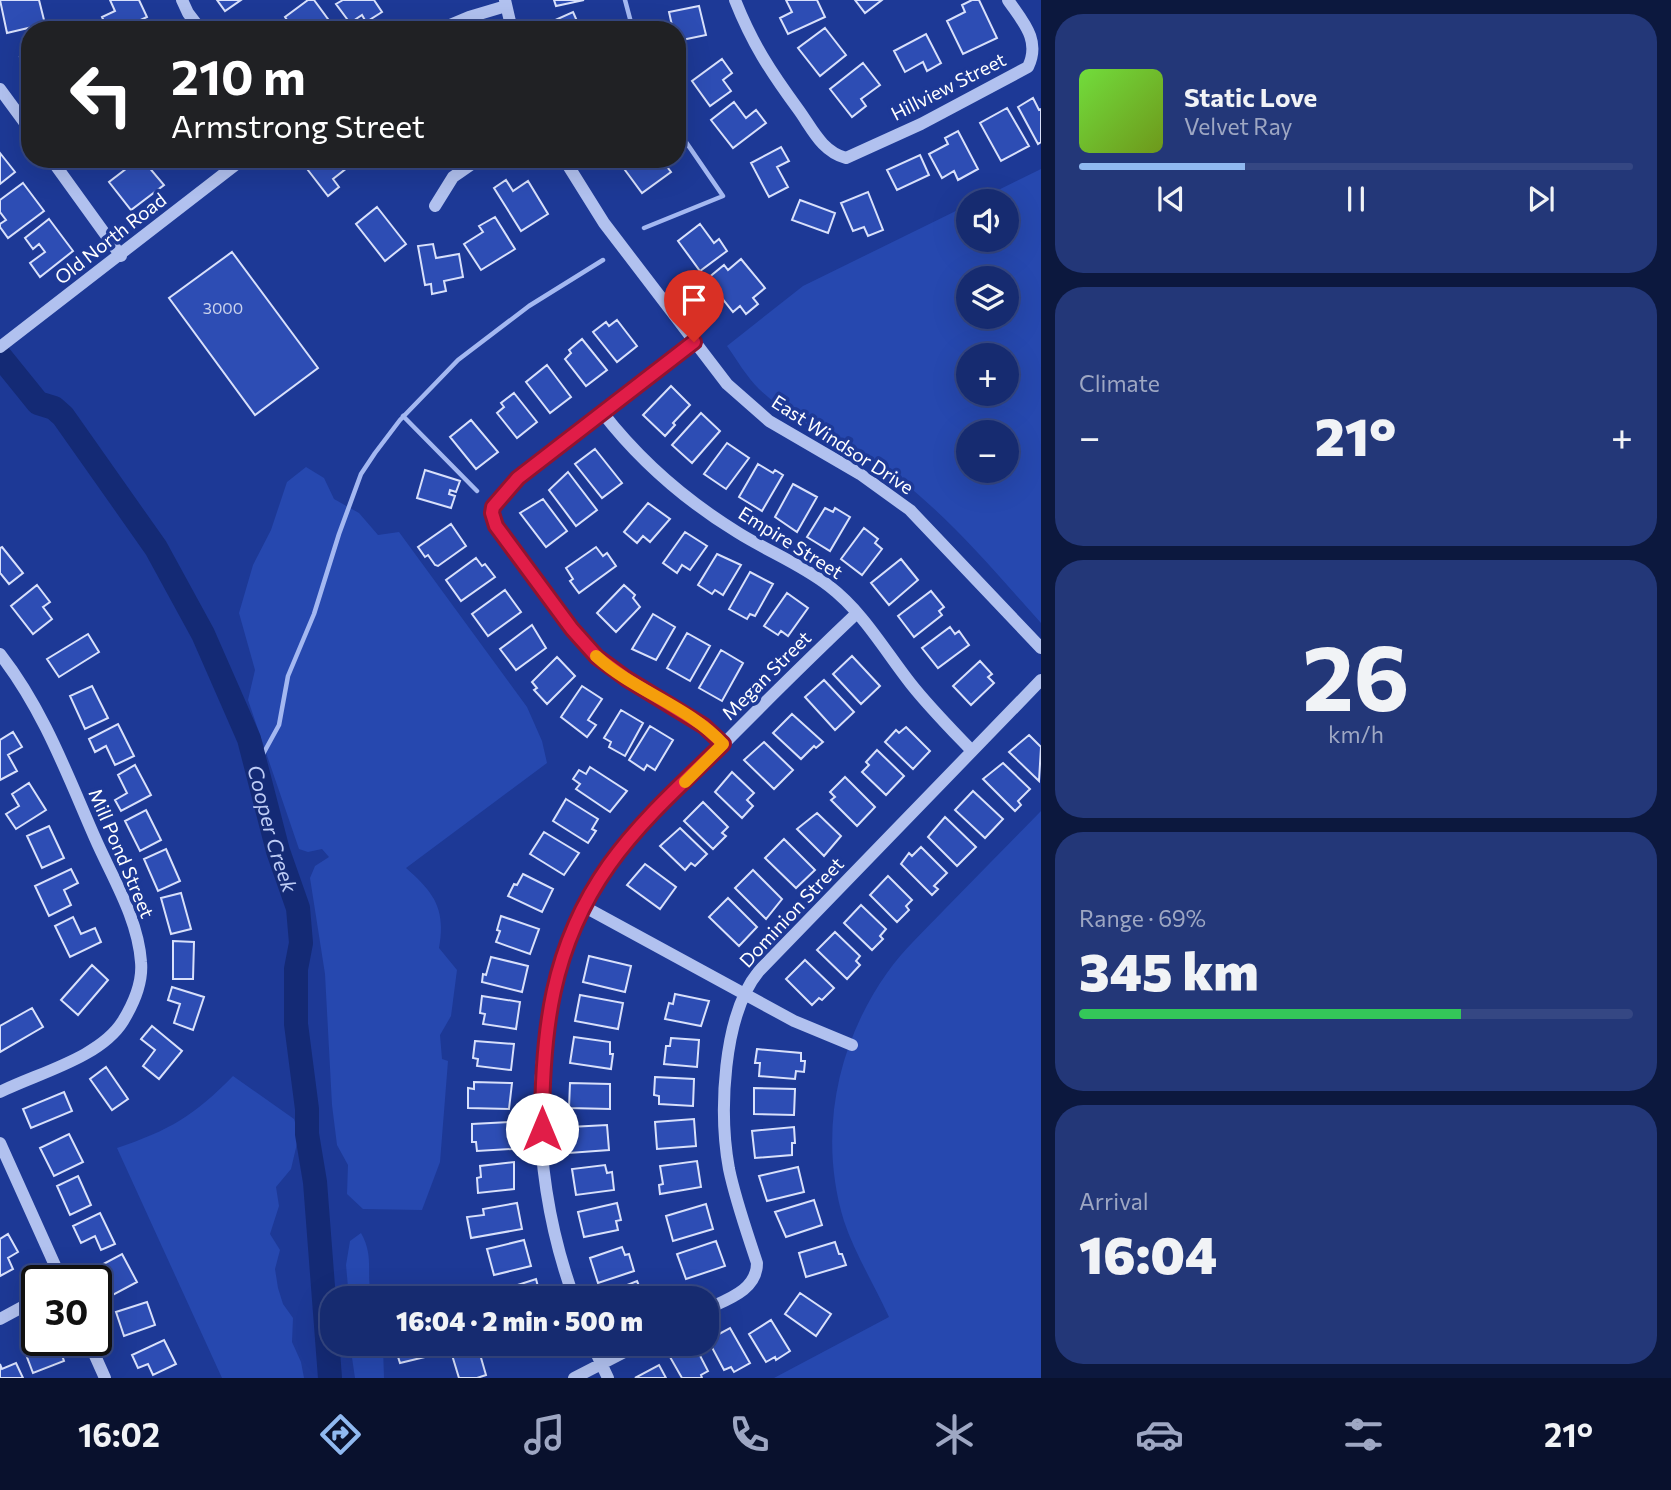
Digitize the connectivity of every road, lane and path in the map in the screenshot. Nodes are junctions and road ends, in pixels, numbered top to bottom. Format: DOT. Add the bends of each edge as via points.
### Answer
graph roads {
  1 [pos="182,0"];
  2 [pos="735,0"];
  3 [pos="1007,0"];
  4 [pos="506,3"];
  5 [pos="194,21"];
  6 [pos="460,21"];
  7 [pos="510,21"];
  8 [pos="0,89"];
  9 [pos="21,118"];
  10 [pos="57,168"];
  11 [pos="232,168"];
  12 [pos="466,168"];
  13 [pos="570,168"];
  14 [pos="435,206"];
  15 [pos="121,256"];
  16 [pos="694,342"];
  17 [pos="0,347"];
  18 [pos="602,412"];
  19 [pos="857,613"];
  20 [pos="1041,648"];
  21 [pos="0,654"];
  22 [pos="1041,680"];
  23 [pos="723,744"];
  24 [pos="972,751"];
  25 [pos="583,906"];
  26 [pos="744,993"];
  27 [pos="852,1045"];
  28 [pos="0,1092"];
  29 [pos="0,1143"];
  30 [pos="55,1265"];
  31 [pos="570,1286"];
  32 [pos="719,1303"];
  33 [pos="21,1308"];
  34 [pos="0,1319"];
  35 [pos="95,1356"];
  36 [pos="597,1356"];
  37 [pos="617,1356"];
  38 [pos="601,1364"];
  39 [pos="105,1378"];
  40 [pos="574,1378"];
  41 [pos="608,1378"];
  1 -- 5 [label="street"];
  2 -- 3 [label="street, Hillview Street" via="748,34 775,80 822,144 846,158 1028,67 1036,43"];
  4 -- 6 [label="street"];
  4 -- 7 [label="street"];
  8 -- 9 [label="street"];
  10 -- 15 [label="street"];
  11 -- 15 [label="street, Old North Road"];
  12 -- 14 [label="street" via="453,177"];
  13 -- 16 [label="street, East Windsor Drive" via="604,223"];
  15 -- 17 [label="street, Old North Road"];
  16 -- 18 [label="street"];
  16 -- 20 [label="street, East Windsor Drive" via="727,384 761,415 910,510"];
  18 -- 19 [label="street, Empire Street" via="656,473 685,497 829,586"];
  18 -- 23 [label="street" via="518,478 496,501 493,519 597,657 704,726"];
  19 -- 23 [label="street, Megan Street"];
  19 -- 24 [label="street, Empire Street" via="930,708"];
  21 -- 28 [label="street, Mill Pond Street" via="27,691 58,752 126,904 141,961 140,986 122,1023 106,1040 73,1061"];
  22 -- 24 [label="street, Dominion Street"];
  23 -- 25 [label="street, Megan Street" via="630,839"];
  24 -- 26 [label="street, Dominion Street" via="759,971"];
  25 -- 26 [label="street"];
  25 -- 31 [label="street, Megan Street" via="556,983 542,1078 546,1184"];
  26 -- 27 [label="street" via="794,1021"];
  26 -- 32 [label="street, Dominion Street" via="728,1058 726,1132 736,1200 757,1263 755,1278"];
  29 -- 30 [label="street"];
  33 -- 34 [label="street"];
  35 -- 39 [label="street"];
  36 -- 38 [label="street"];
  37 -- 38 [label="street"];
  38 -- 40 [label="street"];
  38 -- 41 [label="street"];
}
